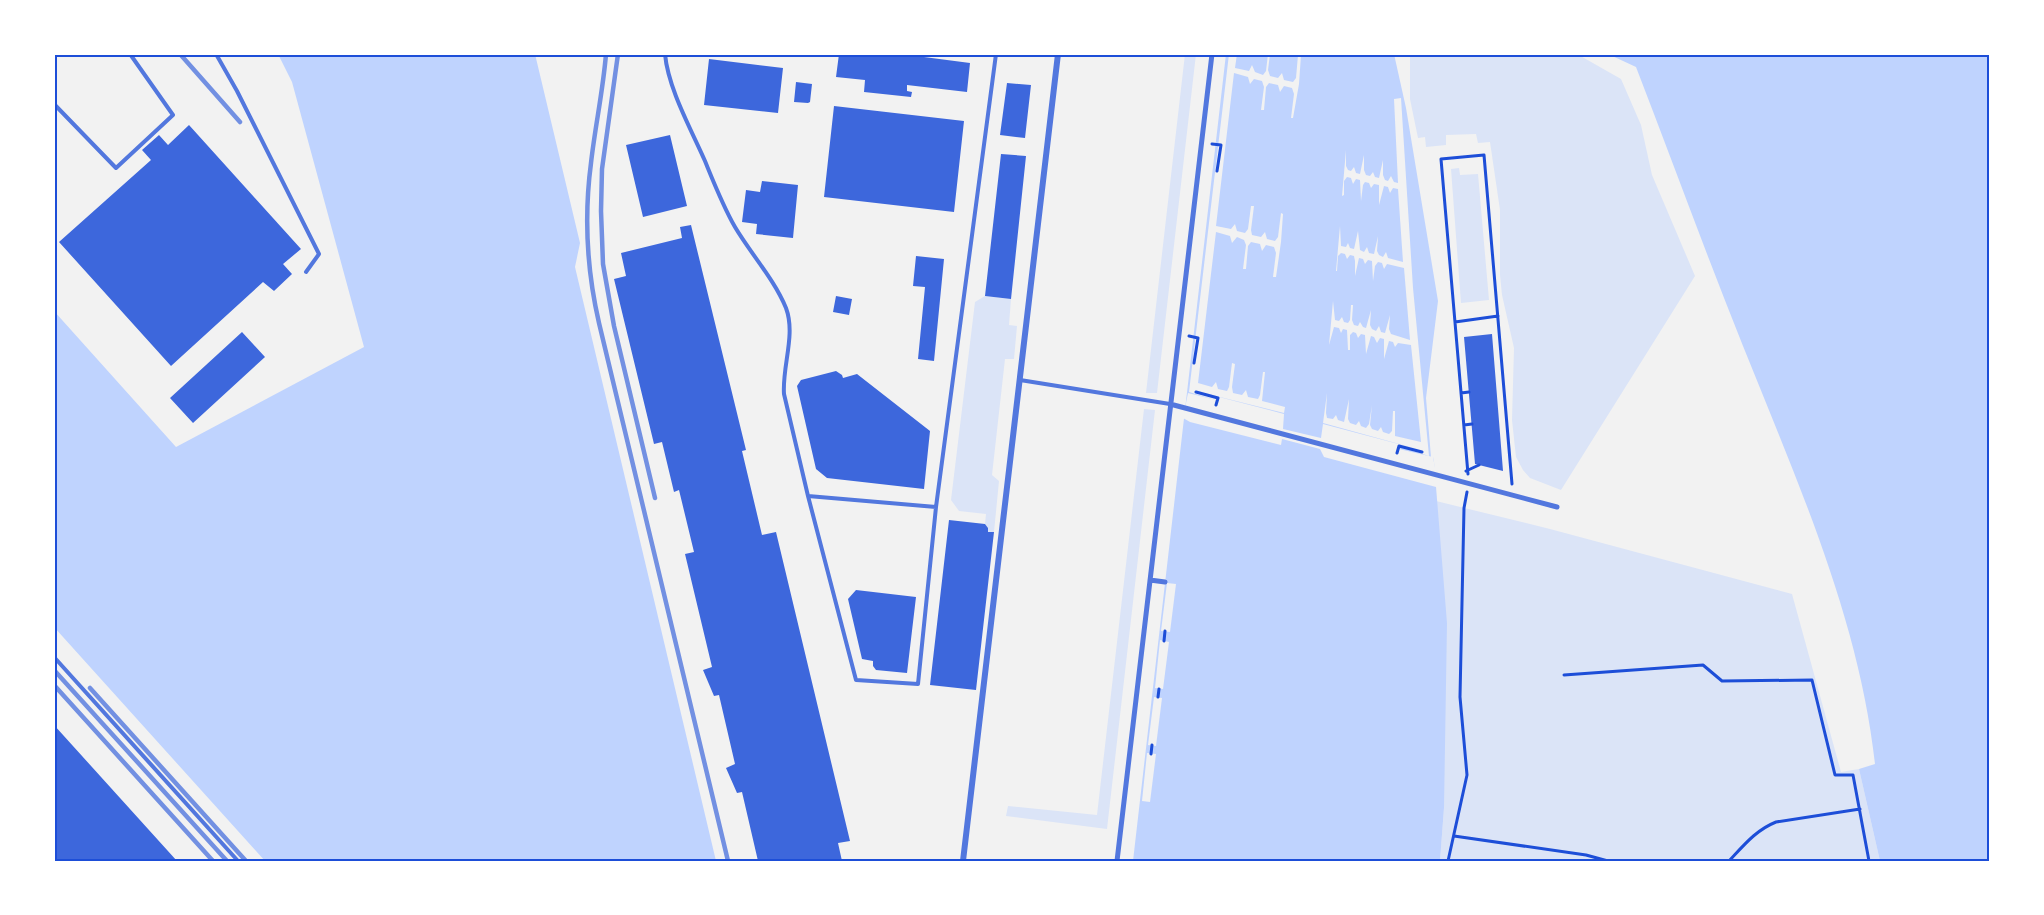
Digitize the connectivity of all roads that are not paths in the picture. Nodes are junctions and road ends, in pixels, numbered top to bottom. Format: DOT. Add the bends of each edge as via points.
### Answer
graph roads {
  1 [pos="130,54"];
  2 [pos="216,54"];
  3 [pos="665,54"];
  4 [pos="996,54"];
  5 [pos="1058,54"];
  6 [pos="1212,54"];
  7 [pos="54,104"];
  8 [pos="306,272"];
  9 [pos="1020,380"];
  10 [pos="1170,405"];
  11 [pos="808,496"];
  12 [pos="936,507"];
  13 [pos="1557,507"];
  14 [pos="1150,580"];
  15 [pos="1165,582"];
  16 [pos="54,657"];
  17 [pos="238,861"];
  18 [pos="963,861"];
  19 [pos="1118,861"];
  1 -- 7 [label="lane" via="173,115 116,168"];
  2 -- 8 [label="lane" via="320,254"];
  3 -- 11 [label="lane" via="675,91 734,226 786,308 790,332 784,394"];
  4 -- 12 [label="lane"];
  5 -- 9 [label="street"];
  6 -- 10 [label="street"];
  9 -- 10 [label="lane"];
  9 -- 18 [label="street"];
  10 -- 13 [label="street"];
  10 -- 14 [label="street"];
  11 -- 12 [label="lane"];
  11 -- 12 [label="lane" via="856,680 918,684"];
  14 -- 15 [label="street"];
  14 -- 19 [label="street"];
  16 -- 17 [label="lane"];
}
